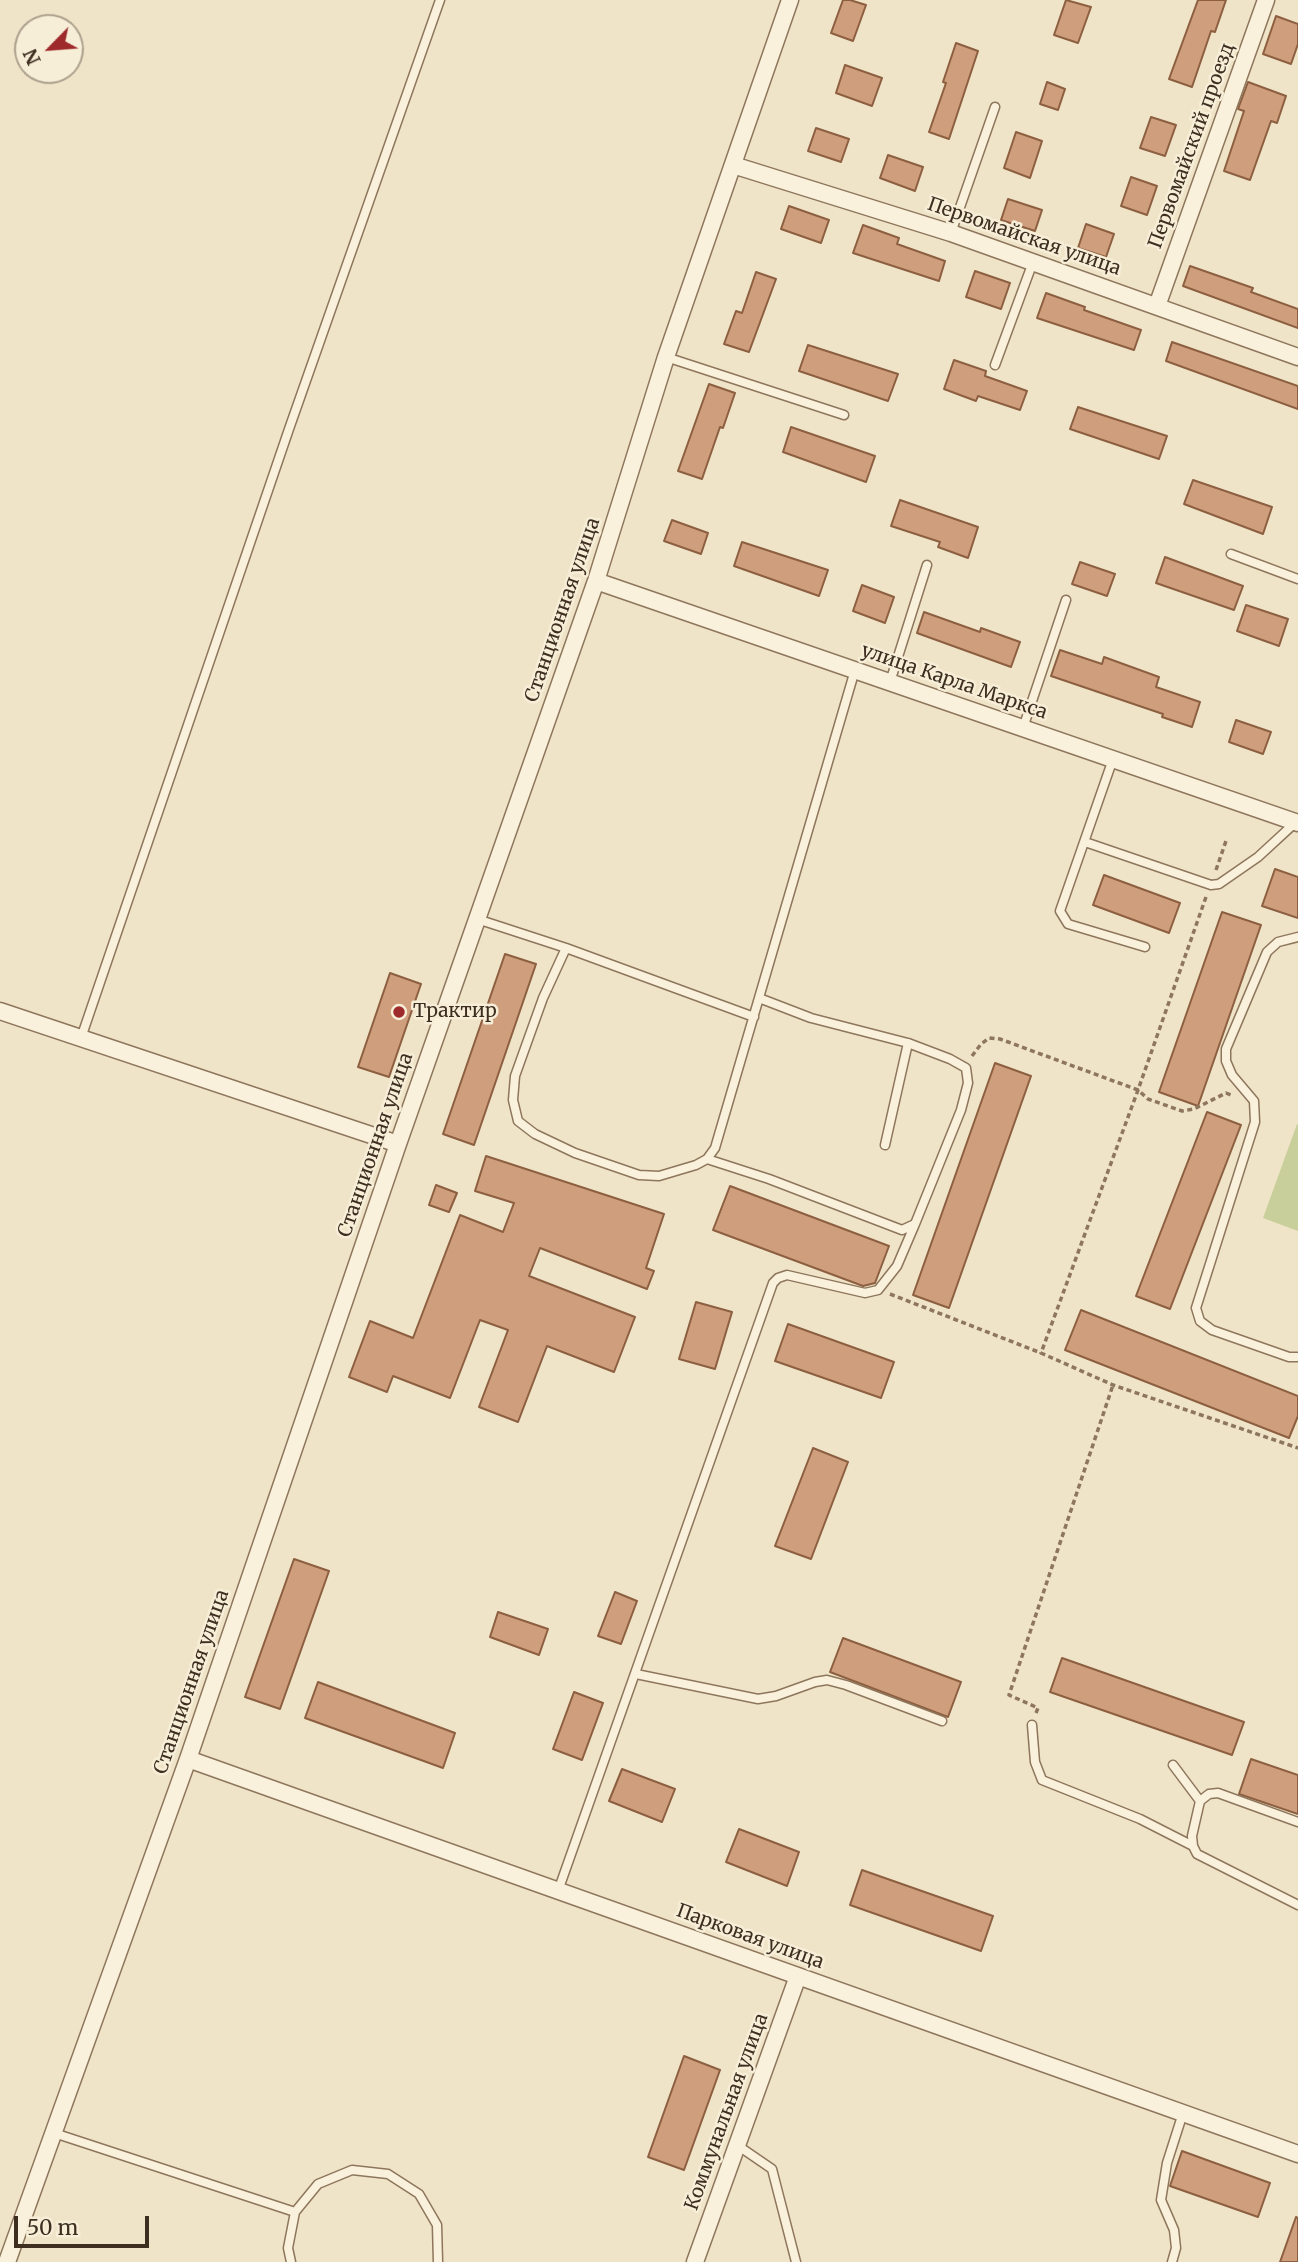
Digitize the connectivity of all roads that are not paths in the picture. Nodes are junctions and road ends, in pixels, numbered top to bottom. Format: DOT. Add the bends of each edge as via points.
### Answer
graph roads {
  1 [pos="440,0"];
  2 [pos="790,0"];
  3 [pos="1266,0"];
  4 [pos="995,107"];
  5 [pos="733,164"];
  6 [pos="951,233"];
  7 [pos="1033,262"];
  8 [pos="1157,306"];
  9 [pos="666,357"];
  10 [pos="1298,357"];
  11 [pos="995,365"];
  12 [pos="844,415"];
  13 [pos="1231,554"];
  14 [pos="927,565"];
  15 [pos="1298,579"];
  16 [pos="597,581"];
  17 [pos="1066,600"];
  18 [pos="855,670"];
  19 [pos="890,682"];
  20 [pos="1023,728"];
  21 [pos="1114,759"];
  22 [pos="1297,823"];
  23 [pos="1084,842"];
  24 [pos="477,919"];
  25 [pos="1298,937"];
  26 [pos="1145,947"];
  27 [pos="566,948"];
  28 [pos="759,998"];
  29 [pos="0,1012"];
  30 [pos="754,1017"];
  31 [pos="81,1038"];
  32 [pos="908,1043"];
  33 [pos="398,1144"];
  34 [pos="885,1145"];
  35 [pos="707,1159"];
  36 [pos="915,1224"];
  37 [pos="1298,1357"];
  38 [pos="636,1674"];
  39 [pos="942,1721"];
  40 [pos="1032,1725"];
  41 [pos="188,1759"];
  42 [pos="1172,1765"];
  43 [pos="1200,1801"];
  44 [pos="1298,1822"];
  45 [pos="1193,1846"];
  46 [pos="558,1891"];
  47 [pos="1298,1905"];
  48 [pos="798,1976"];
  49 [pos="1184,2113"];
  50 [pos="54,2133"];
  51 [pos="737,2145"];
  52 [pos="1298,2154"];
  53 [pos="295,2212"];
  54 [pos="7,2262"];
  55 [pos="291,2262"];
  56 [pos="438,2262"];
  57 [pos="695,2262"];
  58 [pos="796,2262"];
  59 [pos="1172,2262"];
  1 -- 31 [label="lane"];
  2 -- 5 [label="street, Станционная улица"];
  3 -- 8 [label="street, Первомайский проезд"];
  4 -- 6 [label="lane"];
  5 -- 6 [label="street, Первомайская улица"];
  5 -- 9 [label="street, Станционная улица"];
  6 -- 7 [label="street, Первомайская улица"];
  7 -- 8 [label="street, Первомайская улица"];
  7 -- 11 [label="lane"];
  8 -- 10 [label="street, Первомайская улица"];
  9 -- 12 [label="lane"];
  9 -- 16 [label="street, Станционная улица"];
  13 -- 15 [label="lane"];
  14 -- 19 [label="lane"];
  16 -- 18 [label="street, улица Карла Маркса"];
  16 -- 24 [label="street, Станционная улица"];
  17 -- 20 [label="lane"];
  18 -- 19 [label="street, улица Карла Маркса"];
  18 -- 28 [label="lane"];
  19 -- 20 [label="street, улица Карла Маркса"];
  20 -- 21 [label="street, улица Карла Маркса"];
  21 -- 22 [label="street, улица Карла Маркса"];
  21 -- 23 [label="lane"];
  22 -- 23 [label="lane" via="1258,858 1211,885"];
  23 -- 26 [label="lane" via="1060,911 1063,919"];
  24 -- 27 [label="lane"];
  24 -- 33 [label="street, Станционная улица"];
  25 -- 37 [label="lane" via="1278,942 1267,952 1226,1049 1232,1075 1254,1101 1255,1122 1196,1308 1200,1321 1212,1330"];
  27 -- 30 [label="lane"];
  27 -- 35 [label="lane" via="515,1076 513,1100 518,1121 575,1153 639,1175 659,1176"];
  28 -- 30 [label="lane"];
  28 -- 32 [label="lane" via="811,1018"];
  29 -- 31 [label="street"];
  30 -- 35 [label="lane" via="716,1148"];
  31 -- 33 [label="street"];
  32 -- 34 [label="lane"];
  32 -- 36 [label="lane" via="966,1068 968,1083"];
  33 -- 41 [label="street, Станционная улица"];
  35 -- 36 [label="lane" via="902,1230"];
  36 -- 38 [label="lane" via="897,1266 878,1290 865,1293 787,1275 773,1283"];
  38 -- 39 [label="lane" via="758,1699 827,1680"];
  38 -- 46 [label="lane"];
  40 -- 45 [label="lane" via="1035,1762 1042,1780 1140,1819"];
  41 -- 46 [label="street, Парковая улица"];
  41 -- 50 [label="street, Станционная улица"];
  42 -- 43 [label="lane"];
  43 -- 44 [label="lane" via="1217,1793"];
  43 -- 45 [label="lane"];
  45 -- 47 [label="lane" via="1197,1854"];
  46 -- 48 [label="street, Парковая улица"];
  48 -- 49 [label="street, Парковая улица"];
  48 -- 51 [label="street, Коммунальная улица"];
  49 -- 52 [label="street, Парковая улица"];
  49 -- 59 [label="lane" via="1167,2163 1161,2200 1174,2230"];
  50 -- 53 [label="lane"];
  50 -- 54 [label="street, Станционная улица"];
  51 -- 57 [label="street, Коммунальная улица"];
  51 -- 58 [label="lane" via="772,2169"];
  53 -- 55 [label="lane" via="288,2248"];
  53 -- 56 [label="lane" via="318,2184 352,2170 388,2174 419,2194 437,2225"];
}
